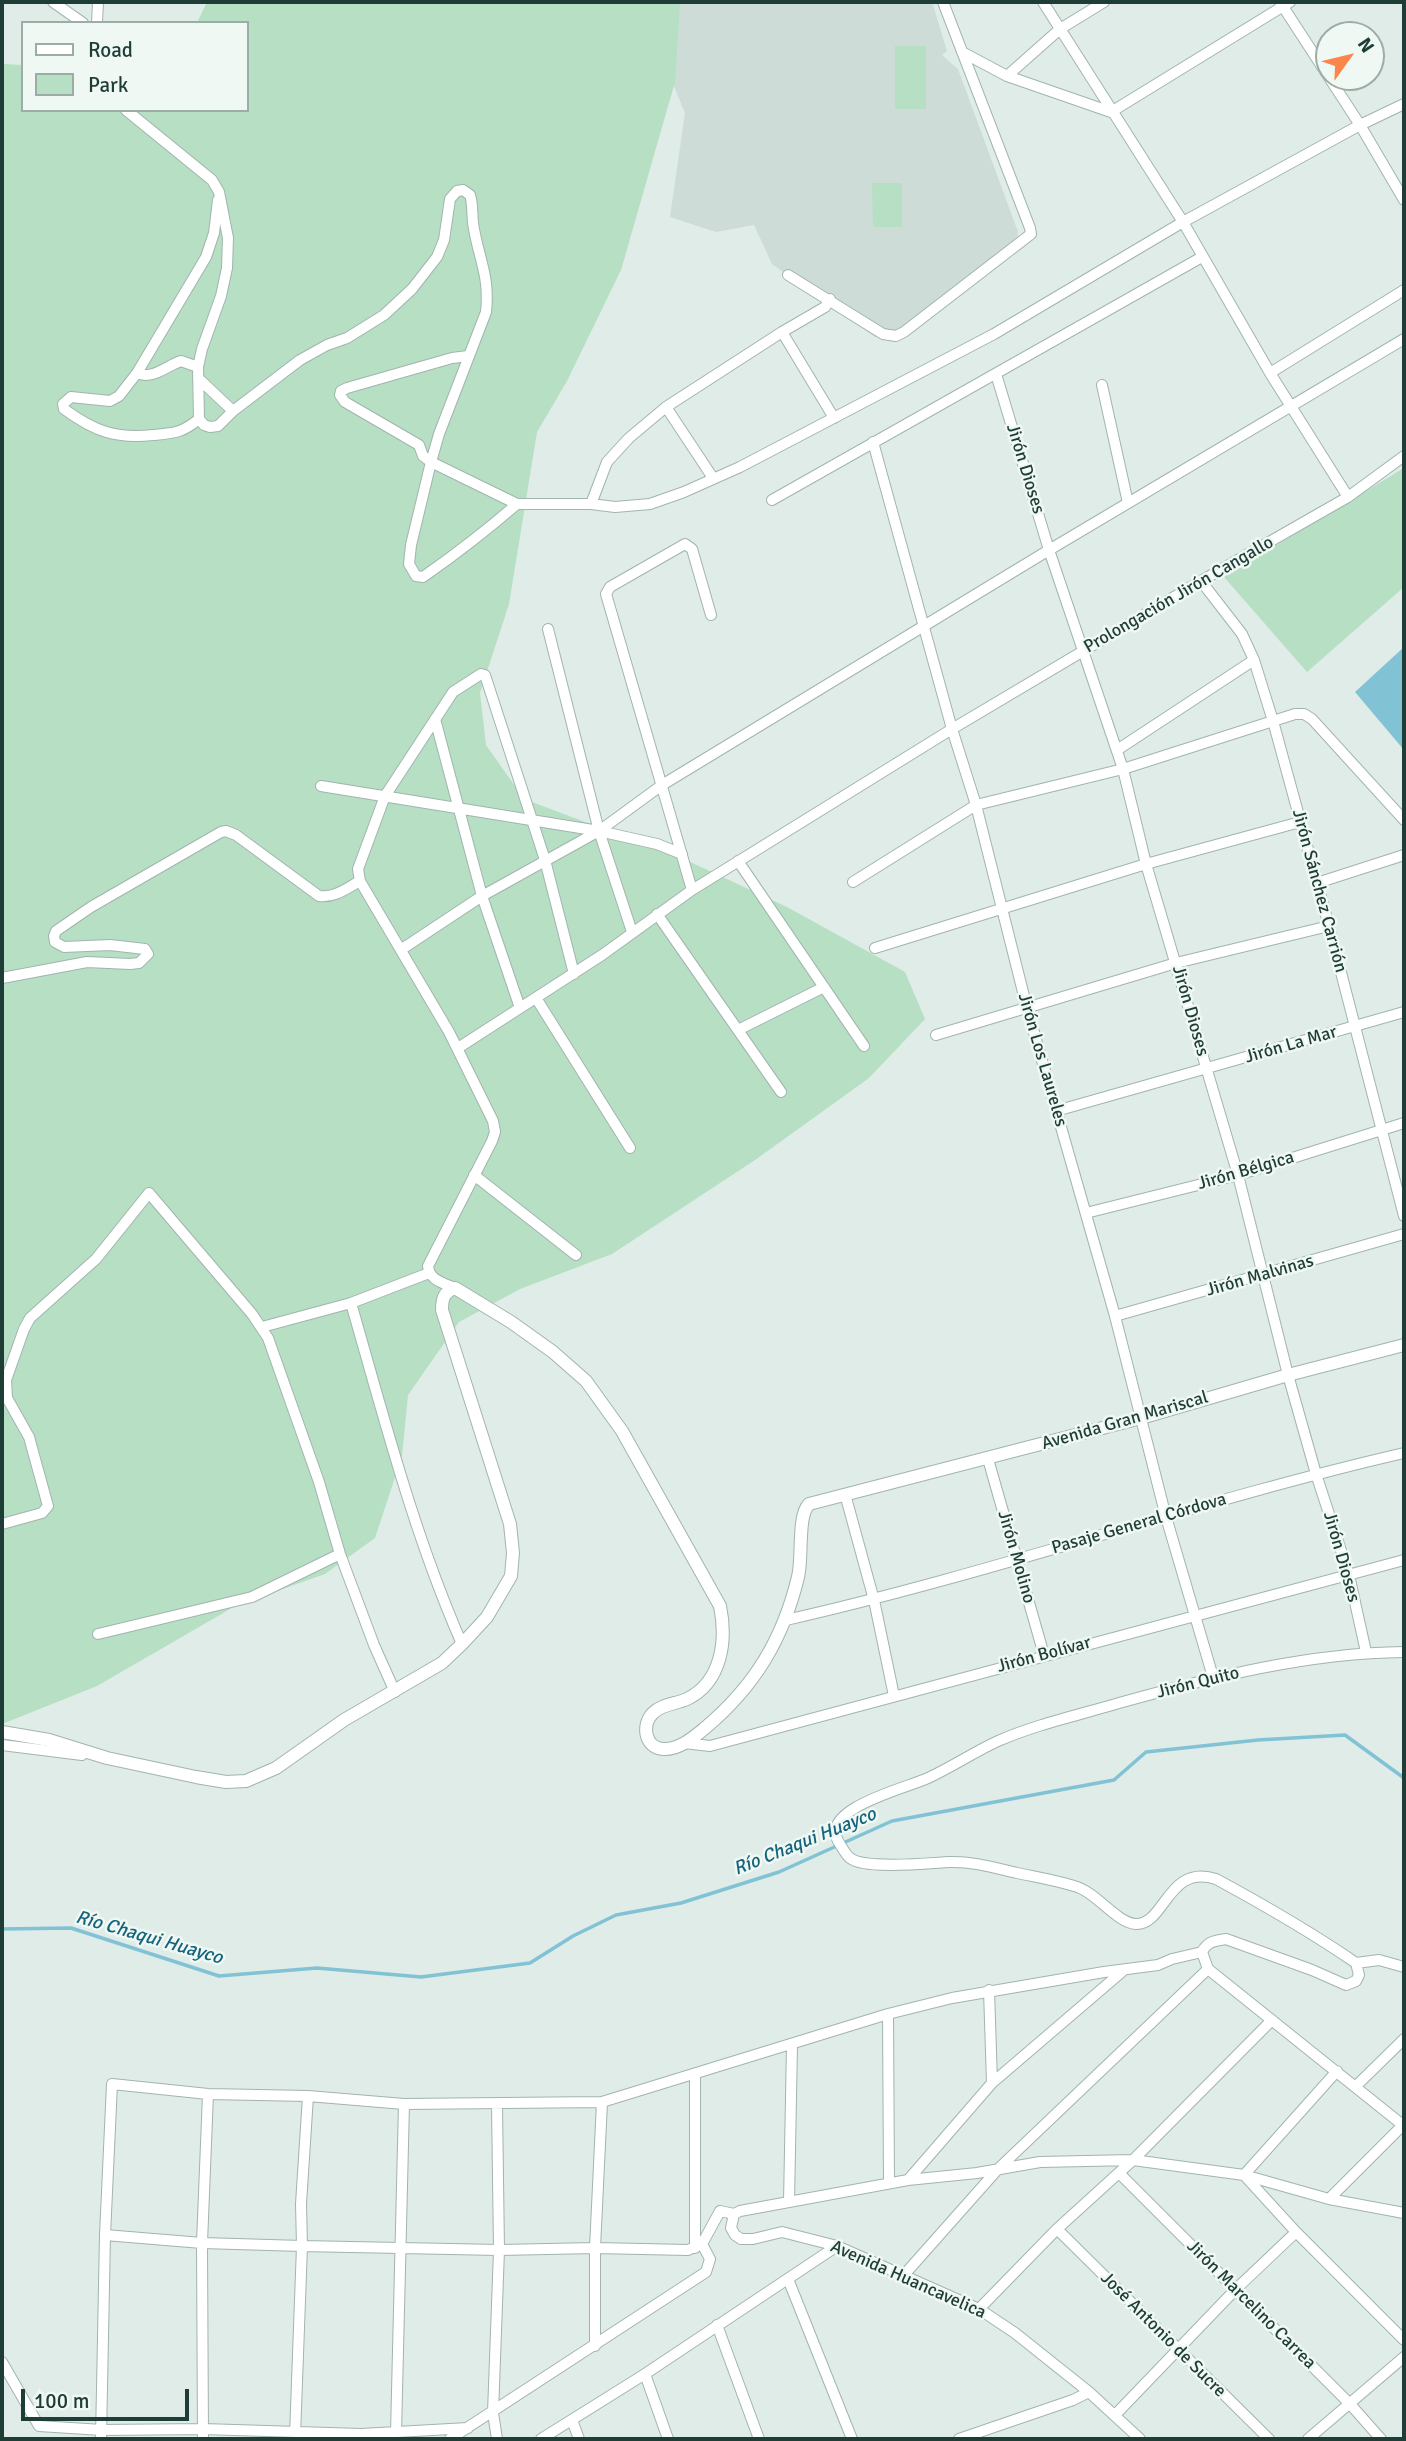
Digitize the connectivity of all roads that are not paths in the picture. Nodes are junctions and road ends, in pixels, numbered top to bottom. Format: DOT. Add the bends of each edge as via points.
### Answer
graph roads {
  1 [pos="53,2"];
  2 [pos="98,2"];
  3 [pos="943,2"];
  4 [pos="1043,2"];
  5 [pos="1104,2"];
  6 [pos="1284,3"];
  7 [pos="80,21"];
  8 [pos="97,21"];
  9 [pos="1060,29"];
  10 [pos="962,52"];
  11 [pos="1007,76"];
  12 [pos="1404,104"];
  13 [pos="1111,111"];
  14 [pos="128,112"];
  15 [pos="1360,125"];
  16 [pos="219,192"];
  17 [pos="1404,200"];
  18 [pos="1183,222"];
  19 [pos="1202,257"];
  20 [pos="788,275"];
  21 [pos="1404,290"];
  22 [pos="830,299"];
  23 [pos="782,332"];
  24 [pos="1404,339"];
  25 [pos="468,356"];
  26 [pos="198,372"];
  27 [pos="137,373"];
  28 [pos="1270,373"];
  29 [pos="996,374"];
  30 [pos="1102,385"];
  31 [pos="1291,406"];
  32 [pos="666,407"];
  33 [pos="233,411"];
  34 [pos="834,418"];
  35 [pos="199,419"];
  36 [pos="439,434"];
  37 [pos="873,442"];
  38 [pos="419,445"];
  39 [pos="1404,456"];
  40 [pos="431,462"];
  41 [pos="713,478"];
  42 [pos="1348,496"];
  43 [pos="772,500"];
  44 [pos="1128,503"];
  45 [pos="517,504"];
  46 [pos="591,504"];
  47 [pos="1049,550"];
  48 [pos="1201,581"];
  49 [pos="711,615"];
  50 [pos="925,627"];
  51 [pos="548,629"];
  52 [pos="1084,650"];
  53 [pos="1254,660"];
  54 [pos="435,719"];
  55 [pos="1273,721"];
  56 [pos="952,729"];
  57 [pos="1117,750"];
  58 [pos="1123,769"];
  59 [pos="663,785"];
  60 [pos="321,786"];
  61 [pos="385,796"];
  62 [pos="976,805"];
  63 [pos="458,807"];
  64 [pos="1404,820"];
  65 [pos="533,821"];
  66 [pos="1300,822"];
  67 [pos="599,831"];
  68 [pos="682,854"];
  69 [pos="1404,855"];
  70 [pos="545,860"];
  71 [pos="738,861"];
  72 [pos="1146,864"];
  73 [pos="360,881"];
  74 [pos="853,881"];
  75 [pos="1317,883"];
  76 [pos="692,890"];
  77 [pos="482,896"];
  78 [pos="1001,910"];
  79 [pos="657,914"];
  80 [pos="1329,926"];
  81 [pos="632,932"];
  82 [pos="875,948"];
  83 [pos="401,949"];
  84 [pos="1176,963"];
  85 [pos="574,974"];
  86 [pos="2,978"];
  87 [pos="824,987"];
  88 [pos="536,998"];
  89 [pos="520,1008"];
  90 [pos="1027,1008"];
  91 [pos="1404,1012"];
  92 [pos="1354,1026"];
  93 [pos="738,1030"];
  94 [pos="936,1035"];
  95 [pos="864,1046"];
  96 [pos="458,1048"];
  97 [pos="1207,1069"];
  98 [pos="781,1091"];
  99 [pos="1056,1111"];
  100 [pos="1404,1122"];
  101 [pos="1382,1129"];
  102 [pos="630,1149"];
  103 [pos="474,1175"];
  104 [pos="1238,1175"];
  105 [pos="1086,1213"];
  106 [pos="1404,1216"];
  107 [pos="1404,1234"];
  108 [pos="576,1255"];
  109 [pos="429,1273"];
  110 [pos="1262,1275"];
  111 [pos="455,1288"];
  112 [pos="351,1303"];
  113 [pos="1115,1316"];
  114 [pos="262,1327"];
  115 [pos="1404,1345"];
  116 [pos="1287,1375"];
  117 [pos="4,1391"];
  118 [pos="1141,1418"];
  119 [pos="1404,1454"];
  120 [pos="988,1459"];
  121 [pos="1316,1474"];
  122 [pos="845,1494"];
  123 [pos="1166,1517"];
  124 [pos="2,1524"];
  125 [pos="340,1554"];
  126 [pos="1017,1559"];
  127 [pos="1404,1560"];
  128 [pos="1349,1575"];
  129 [pos="874,1600"];
  130 [pos="1196,1615"];
  131 [pos="786,1620"];
  132 [pos="98,1634"];
  133 [pos="463,1644"];
  134 [pos="1366,1652"];
  135 [pos="1404,1652"];
  136 [pos="1044,1655"];
  137 [pos="1213,1677"];
  138 [pos="395,1692"];
  139 [pos="894,1696"];
  140 [pos="2,1732"];
  141 [pos="684,1743"];
  142 [pos="2,1745"];
  143 [pos="107,1758"];
  144 [pos="1202,1952"];
  145 [pos="1356,1963"];
  146 [pos="1404,1967"];
  147 [pos="1208,1969"];
  148 [pos="1124,1970"];
  149 [pos="989,1990"];
  150 [pos="888,2014"];
  151 [pos="1272,2020"];
  152 [pos="1404,2039"];
  153 [pos="792,2045"];
  154 [pos="1337,2071"];
  155 [pos="695,2074"];
  156 [pos="992,2083"];
  157 [pos="1356,2086"];
  158 [pos="208,2094"];
  159 [pos="307,2096"];
  160 [pos="602,2102"];
  161 [pos="404,2104"];
  162 [pos="497,2105"];
  163 [pos="1403,2126"];
  164 [pos="1133,2160"];
  165 [pos="998,2169"];
  166 [pos="1119,2173"];
  167 [pos="1244,2175"];
  168 [pos="908,2180"];
  169 [pos="888,2183"];
  170 [pos="1329,2199"];
  171 [pos="789,2202"];
  172 [pos="1403,2214"];
  173 [pos="733,2217"];
  174 [pos="1057,2230"];
  175 [pos="1296,2232"];
  176 [pos="105,2235"];
  177 [pos="202,2243"];
  178 [pos="302,2246"];
  179 [pos="699,2246"];
  180 [pos="837,2246"];
  181 [pos="398,2248"];
  182 [pos="595,2248"];
  183 [pos="499,2250"];
  184 [pos="904,2274"];
  185 [pos="788,2279"];
  186 [pos="1236,2289"];
  187 [pos="979,2309"];
  188 [pos="717,2325"];
  189 [pos="1404,2340"];
  190 [pos="595,2346"];
  191 [pos="1178,2350"];
  192 [pos="1404,2357"];
  193 [pos="2,2362"];
  194 [pos="645,2374"];
  195 [pos="1089,2392"];
  196 [pos="1350,2404"];
  197 [pos="493,2413"];
  198 [pos="1115,2415"];
  199 [pos="572,2420"];
  200 [pos="468,2428"];
  201 [pos="396,2433"];
  202 [pos="203,2434"];
  203 [pos="102,2435"];
  204 [pos="295,2436"];
  205 [pos="362,2436"];
  206 [pos="450,2439"];
  207 [pos="497,2439"];
  208 [pos="541,2439"];
  209 [pos="579,2439"];
  210 [pos="668,2439"];
  211 [pos="759,2439"];
  212 [pos="852,2439"];
  213 [pos="959,2439"];
  214 [pos="1140,2439"];
  215 [pos="1269,2439"];
  216 [pos="1308,2439"];
  217 [pos="1381,2439"];
  1 -- 7 [label="street"];
  2 -- 8 [label="street"];
  3 -- 10 [label="street"];
  4 -- 9 [label="street"];
  5 -- 9 [label="street"];
  6 -- 13 [label="street"];
  6 -- 15 [label="street"];
  9 -- 11 [label="street"];
  9 -- 13 [label="street"];
  10 -- 11 [label="street"];
  10 -- 22 [label="street" via="1031,234 896,336 883,334"];
  11 -- 13 [label="street"];
  12 -- 15 [label="street"];
  13 -- 18 [label="street"];
  14 -- 16 [label="street" via="212,180"];
  15 -- 17 [label="street"];
  15 -- 18 [label="street"];
  16 -- 26 [label="street" via="228,238 226,268"];
  16 -- 27 [label="street" via="206,257"];
  18 -- 19 [label="street"];
  18 -- 34 [label="street" via="993,334"];
  19 -- 28 [label="street"];
  19 -- 29 [label="street"];
  20 -- 22 [label="street"];
  21 -- 28 [label="street"];
  22 -- 23 [label="street" via="825,307"];
  23 -- 32 [label="street"];
  23 -- 34 [label="street"];
  24 -- 31 [label="street"];
  25 -- 33 [label="street" via="486,312 488,294 470,195 463,190 450,199 437,257 412,289 384,315 300,360"];
  25 -- 36 [label="street"];
  25 -- 38 [label="street" via="341,391 345,402"];
  26 -- 27 [label="street" via="181,361 151,376"];
  26 -- 33 [label="street"];
  26 -- 35 [label="street"];
  27 -- 35 [label="street" via="110,401 71,397 64,409 112,435 133,437 178,433"];
  28 -- 31 [label="street"];
  29 -- 37 [label="street"];
  29 -- 47 [label="street, Jirón Dioses"];
  30 -- 44 [label="street"];
  31 -- 42 [label="street"];
  31 -- 44 [label="street"];
  32 -- 41 [label="street"];
  32 -- 46 [label="street" via="613,453"];
  33 -- 35 [label="street" via="218,426 204,425"];
  34 -- 41 [label="street"];
  36 -- 38 [label="street"];
  36 -- 40 [label="street"];
  37 -- 43 [label="street"];
  37 -- 50 [label="street, Jirón Los Laureles"];
  38 -- 40 [label="street"];
  39 -- 42 [label="street, Prolongación Jirón Cangallo"];
  40 -- 45 [label="street"];
  40 -- 45 [label="street" via="411,545 410,564 416,576 423,577 474,541"];
  41 -- 46 [label="street" via="650,504"];
  42 -- 48 [label="street, Prolongación Jirón Cangallo"];
  44 -- 47 [label="street"];
  45 -- 46 [label="street"];
  47 -- 50 [label="street"];
  47 -- 52 [label="street, Jirón Dioses"];
  48 -- 52 [label="street, Prolongación Jirón Cangallo"];
  48 -- 53 [label="street, Jirón Sánchez Carrión" via="1242,634"];
  49 -- 59 [label="street" via="692,549 685,544 610,587 606,594"];
  50 -- 56 [label="street, Jirón Los Laureles"];
  50 -- 59 [label="street"];
  51 -- 67 [label="street"];
  52 -- 56 [label="street, Prolongación Jirón Cangallo"];
  52 -- 57 [label="street, Jirón Dioses"];
  53 -- 55 [label="street, Jirón Sánchez Carrión"];
  53 -- 57 [label="street"];
  54 -- 61 [label="street"];
  54 -- 63 [label="street"];
  54 -- 65 [label="street" via="453,692 485,675"];
  55 -- 58 [label="street"];
  55 -- 64 [label="street" via="1295,714 1312,719"];
  55 -- 66 [label="street, Jirón Sánchez Carrión"];
  56 -- 62 [label="street, Jirón Los Laureles"];
  56 -- 71 [label="street, Prolongación Jirón Cangallo"];
  57 -- 58 [label="street, Jirón Dioses"];
  58 -- 62 [label="street"];
  58 -- 72 [label="street, Jirón Dioses"];
  59 -- 67 [label="street"];
  59 -- 68 [label="street"];
  60 -- 61 [label="street"];
  61 -- 63 [label="street"];
  61 -- 73 [label="street" via="358,869"];
  62 -- 74 [label="street"];
  62 -- 78 [label="street, Jirón Los Laureles"];
  63 -- 65 [label="street"];
  63 -- 77 [label="street"];
  65 -- 67 [label="street"];
  65 -- 70 [label="street"];
  66 -- 72 [label="street"];
  66 -- 75 [label="street, Jirón Sánchez Carrión"];
  67 -- 68 [label="street"];
  67 -- 70 [label="street"];
  67 -- 81 [label="street"];
  68 -- 76 [label="street"];
  69 -- 75 [label="street"];
  70 -- 77 [label="street"];
  70 -- 85 [label="street"];
  71 -- 76 [label="street, Prolongación Jirón Cangallo"];
  71 -- 87 [label="street"];
  72 -- 78 [label="street"];
  72 -- 84 [label="street, Jirón Dioses"];
  73 -- 83 [label="street"];
  73 -- 86 [label="street" via="337,894 319,896 236,835 221,832 91,907 54,936 64,947 145,949 145,959 130,964 87,962"];
  75 -- 80 [label="street, Jirón Sánchez Carrión"];
  76 -- 79 [label="street, Prolongación Jirón Cangallo"];
  77 -- 83 [label="street"];
  77 -- 89 [label="street"];
  78 -- 82 [label="street"];
  78 -- 90 [label="street, Jirón Los Laureles"];
  79 -- 81 [label="street, Prolongación Jirón Cangallo"];
  79 -- 93 [label="street"];
  80 -- 84 [label="street"];
  80 -- 92 [label="street, Jirón Sánchez Carrión"];
  81 -- 85 [label="street, Prolongación Jirón Cangallo"];
  83 -- 96 [label="street"];
  84 -- 90 [label="street"];
  84 -- 97 [label="street, Jirón Dioses"];
  85 -- 88 [label="street, Prolongación Jirón Cangallo"];
  87 -- 93 [label="street"];
  87 -- 95 [label="street"];
  88 -- 89 [label="street, Prolongación Jirón Cangallo"];
  88 -- 102 [label="street"];
  89 -- 96 [label="street, Prolongación Jirón Cangallo"];
  90 -- 94 [label="street"];
  90 -- 99 [label="street, Jirón Los Laureles"];
  91 -- 92 [label="street, Jirón La Mar"];
  92 -- 97 [label="street, Jirón La Mar"];
  92 -- 101 [label="street, Jirón Sánchez Carrión"];
  93 -- 98 [label="street"];
  96 -- 103 [label="street" via="495,1132"];
  97 -- 99 [label="street, Jirón La Mar"];
  97 -- 104 [label="street, Jirón Dioses"];
  99 -- 105 [label="street, Jirón Los Laureles"];
  100 -- 101 [label="street, Jirón Bélgica"];
  101 -- 104 [label="street, Jirón Bélgica"];
  101 -- 106 [label="street, Jirón Sánchez Carrión"];
  103 -- 108 [label="street"];
  103 -- 109 [label="street" via="431,1259"];
  104 -- 105 [label="street, Jirón Bélgica"];
  104 -- 110 [label="street, Jirón Dioses"];
  105 -- 113 [label="street, Jirón Los Laureles"];
  107 -- 110 [label="street, Jirón Malvinas"];
  109 -- 111 [label="street"];
  109 -- 112 [label="street"];
  110 -- 113 [label="street, Jirón Malvinas"];
  110 -- 116 [label="street, Jirón Dioses"];
  111 -- 133 [label="street" via="442,1299 442,1310 510,1524 513,1553 511,1576"];
  111 -- 141 [label="street" via="511,1322 586,1381 622,1431 720,1606 723,1648 713,1674 695,1694 663,1707 646,1722 645,1732 656,1748"];
  112 -- 114 [label="street"];
  112 -- 133 [label="street" via="397,1466"];
  113 -- 118 [label="street, Jirón Los Laureles"];
  114 -- 117 [label="street" via="149,1193 96,1259 30,1318"];
  114 -- 125 [label="street" via="319,1482"];
  115 -- 116 [label="street, Avenida Gran Mariscal"];
  116 -- 118 [label="street, Avenida Gran Mariscal"];
  116 -- 121 [label="street, Jirón Dioses"];
  117 -- 124 [label="street" via="29,1437 48,1506 42,1513"];
  118 -- 120 [label="street, Avenida Gran Mariscal"];
  118 -- 123 [label="street, Jirón Los Laureles"];
  119 -- 121 [label="street, Pasaje General Córdova"];
  120 -- 122 [label="street, Avenida Gran Mariscal"];
  120 -- 126 [label="street, Jirón Molino"];
  121 -- 123 [label="street, Pasaje General Córdova"];
  121 -- 128 [label="street, Jirón Dioses"];
  122 -- 129 [label="street"];
  122 -- 131 [label="street, Avenida Gran Mariscal" via="804,1508 801,1564"];
  123 -- 126 [label="street, Pasaje General Córdova"];
  123 -- 130 [label="street, Jirón Los Laureles"];
  125 -- 132 [label="street" via="252,1597"];
  125 -- 138 [label="street"];
  126 -- 129 [label="street, Pasaje General Córdova"];
  126 -- 136 [label="street, Jirón Molino"];
  127 -- 128 [label="street, Jirón Bolívar"];
  128 -- 130 [label="street, Jirón Bolívar"];
  128 -- 134 [label="street, Jirón Dioses"];
  129 -- 131 [label="street, Pasaje General Córdova"];
  129 -- 139 [label="street"];
  130 -- 136 [label="street, Jirón Bolívar"];
  130 -- 137 [label="street, Jirón Los Laureles"];
  131 -- 141 [label="street" via="764,1662 736,1699"];
  133 -- 138 [label="street"];
  134 -- 135 [label="street, Jirón Quito"];
  134 -- 137 [label="street, Jirón Quito"];
  136 -- 139 [label="street, Jirón Bolívar"];
  137 -- 145 [label="street, Jirón Quito" via="997,1742 844,1815 836,1837 856,1862 975,1864 1077,1886 1135,1924 1146,1922 1180,1884 1204,1875 1290,1919"];
  138 -- 143 [label="street" via="344,1720 276,1768 246,1782"];
  139 -- 141 [label="street, Jirón Bolívar" via="710,1746"];
  140 -- 143 [label="street" via="49,1740"];
  142 -- 143 [label="street"];
  144 -- 145 [label="street" via="1205,1945 1226,1939 1346,1985 1359,1975"];
  144 -- 147 [label="street"];
  144 -- 148 [label="street"];
  145 -- 146 [label="street" via="1379,1960"];
  147 -- 151 [label="street"];
  147 -- 165 [label="street"];
  148 -- 149 [label="street"];
  148 -- 156 [label="street"];
  149 -- 150 [label="street"];
  149 -- 156 [label="street"];
  150 -- 153 [label="street"];
  150 -- 169 [label="street"];
  151 -- 154 [label="street"];
  151 -- 164 [label="street"];
  152 -- 157 [label="street"];
  153 -- 155 [label="street"];
  153 -- 171 [label="street"];
  154 -- 157 [label="street"];
  154 -- 167 [label="street"];
  155 -- 160 [label="street"];
  155 -- 179 [label="street"];
  156 -- 168 [label="street"];
  157 -- 163 [label="street"];
  158 -- 159 [label="street"];
  158 -- 176 [label="street" via="112,2084"];
  158 -- 177 [label="street"];
  159 -- 161 [label="street"];
  159 -- 178 [label="street"];
  160 -- 162 [label="street"];
  160 -- 182 [label="street"];
  161 -- 162 [label="street"];
  161 -- 181 [label="street"];
  162 -- 183 [label="street"];
  163 -- 170 [label="street"];
  164 -- 165 [label="street" via="1040,2162"];
  164 -- 166 [label="street"];
  164 -- 167 [label="street"];
  165 -- 168 [label="street"];
  165 -- 184 [label="street"];
  166 -- 174 [label="street"];
  166 -- 186 [label="street, Jirón Marcelino Carrea"];
  167 -- 170 [label="street"];
  167 -- 175 [label="street"];
  168 -- 169 [label="street"];
  169 -- 171 [label="street"];
  170 -- 172 [label="street"];
  171 -- 173 [label="street" via="740,2211"];
  173 -- 179 [label="street" via="720,2211"];
  173 -- 180 [label="street, Avenida Huancavelica" via="731,2228 741,2239 782,2232"];
  174 -- 187 [label="street"];
  174 -- 191 [label="street, José Antonio de Sucre"];
  175 -- 186 [label="street"];
  175 -- 189 [label="street"];
  176 -- 177 [label="street"];
  176 -- 203 [label="street"];
  177 -- 178 [label="street"];
  177 -- 202 [label="street"];
  178 -- 181 [label="street"];
  178 -- 204 [label="street"];
  179 -- 182 [label="street"];
  179 -- 190 [label="street" via="710,2259 706,2272"];
  180 -- 184 [label="street, Avenida Huancavelica"];
  180 -- 185 [label="street"];
  181 -- 183 [label="street"];
  181 -- 201 [label="street"];
  182 -- 183 [label="street"];
  182 -- 190 [label="street"];
  183 -- 197 [label="street"];
  184 -- 187 [label="street, Avenida Huancavelica"];
  185 -- 188 [label="street"];
  185 -- 212 [label="street"];
  186 -- 191 [label="street"];
  186 -- 196 [label="street, Jirón Marcelino Carrea"];
  187 -- 195 [label="street, Avenida Huancavelica"];
  188 -- 194 [label="street"];
  188 -- 211 [label="street"];
  190 -- 197 [label="street"];
  191 -- 198 [label="street"];
  191 -- 215 [label="street, José Antonio de Sucre"];
  192 -- 196 [label="street"];
  193 -- 203 [label="street" via="39,2426"];
  194 -- 199 [label="street"];
  194 -- 210 [label="street"];
  195 -- 198 [label="street, Avenida Huancavelica"];
  195 -- 213 [label="street"];
  196 -- 216 [label="street"];
  196 -- 217 [label="street, Jirón Marcelino Carrea"];
  197 -- 200 [label="street"];
  197 -- 207 [label="street"];
  198 -- 214 [label="street, Avenida Huancavelica"];
  199 -- 208 [label="street"];
  199 -- 209 [label="street"];
  200 -- 201 [label="street"];
  200 -- 206 [label="street"];
  201 -- 205 [label="street"];
  202 -- 203 [label="street"];
  202 -- 204 [label="street"];
  204 -- 205 [label="street"];
}
